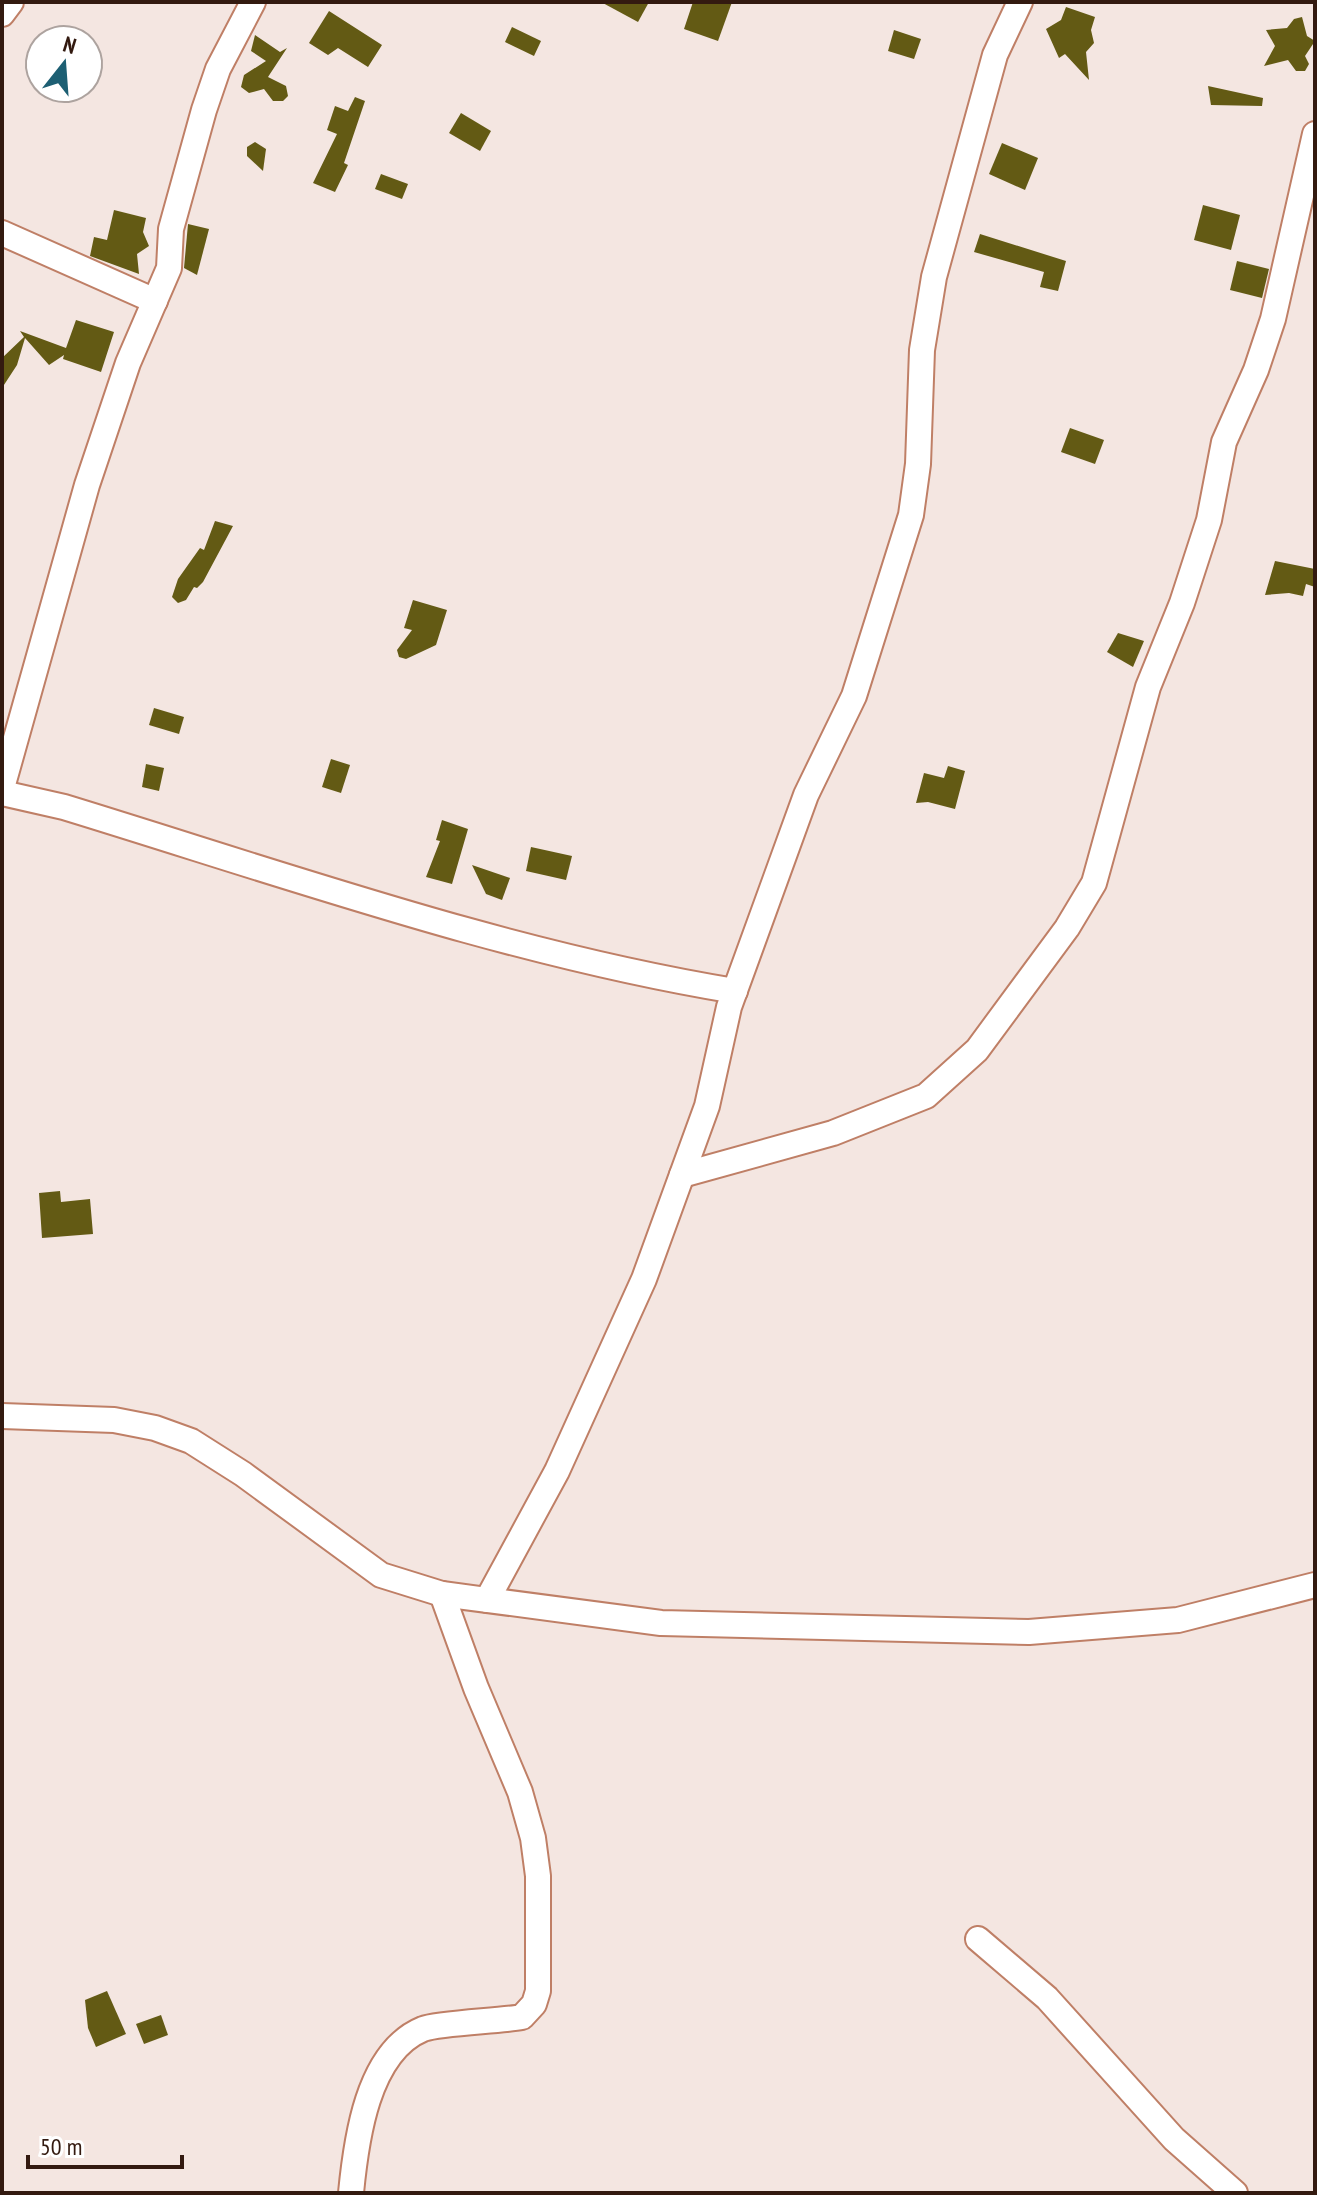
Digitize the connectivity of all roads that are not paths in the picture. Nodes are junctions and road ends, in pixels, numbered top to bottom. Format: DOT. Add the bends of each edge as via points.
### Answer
graph roads {
  1 [pos="11,2"];
  2 [pos="253,2"];
  3 [pos="1020,2"];
  4 [pos="2,13"];
  5 [pos="1315,134"];
  6 [pos="2,233"];
  7 [pos="155,301"];
  8 [pos="2,790"];
  9 [pos="735,991"];
  10 [pos="682,1175"];
  11 [pos="2,1416"];
  12 [pos="1315,1585"];
  13 [pos="442,1594"];
  14 [pos="487,1600"];
  15 [pos="978,1939"];
  16 [pos="351,2193"];
  17 [pos="1235,2193"];
  1 -- 4 [label="street"];
  2 -- 7 [label="street" via="218,69 204,110 171,229 169,268"];
  3 -- 9 [label="street" via="995,55 934,277 922,350 911,515 854,696 806,795"];
  5 -- 10 [label="street" via="1273,319 1224,442 1209,520 1148,687 1094,883 1067,928 977,1050 926,1096 833,1133"];
  6 -- 7 [label="street"];
  7 -- 8 [label="street" via="87,485"];
  8 -- 9 [label="street" via="540,947"];
  9 -- 10 [label="street" via="707,1106"];
  10 -- 14 [label="street" via="644,1279 557,1471"];
  11 -- 13 [label="street" via="114,1420 191,1441 381,1575"];
  12 -- 14 [label="street" via="1178,1620 1029,1632 661,1623"];
  13 -- 14 [label="street"];
  13 -- 16 [label="street" via="533,1838 538,1991 522,2017 424,2029 393,2051 374,2086 357,2137"];
  15 -- 17 [label="street" via="1047,1998 1174,2139"];
}
